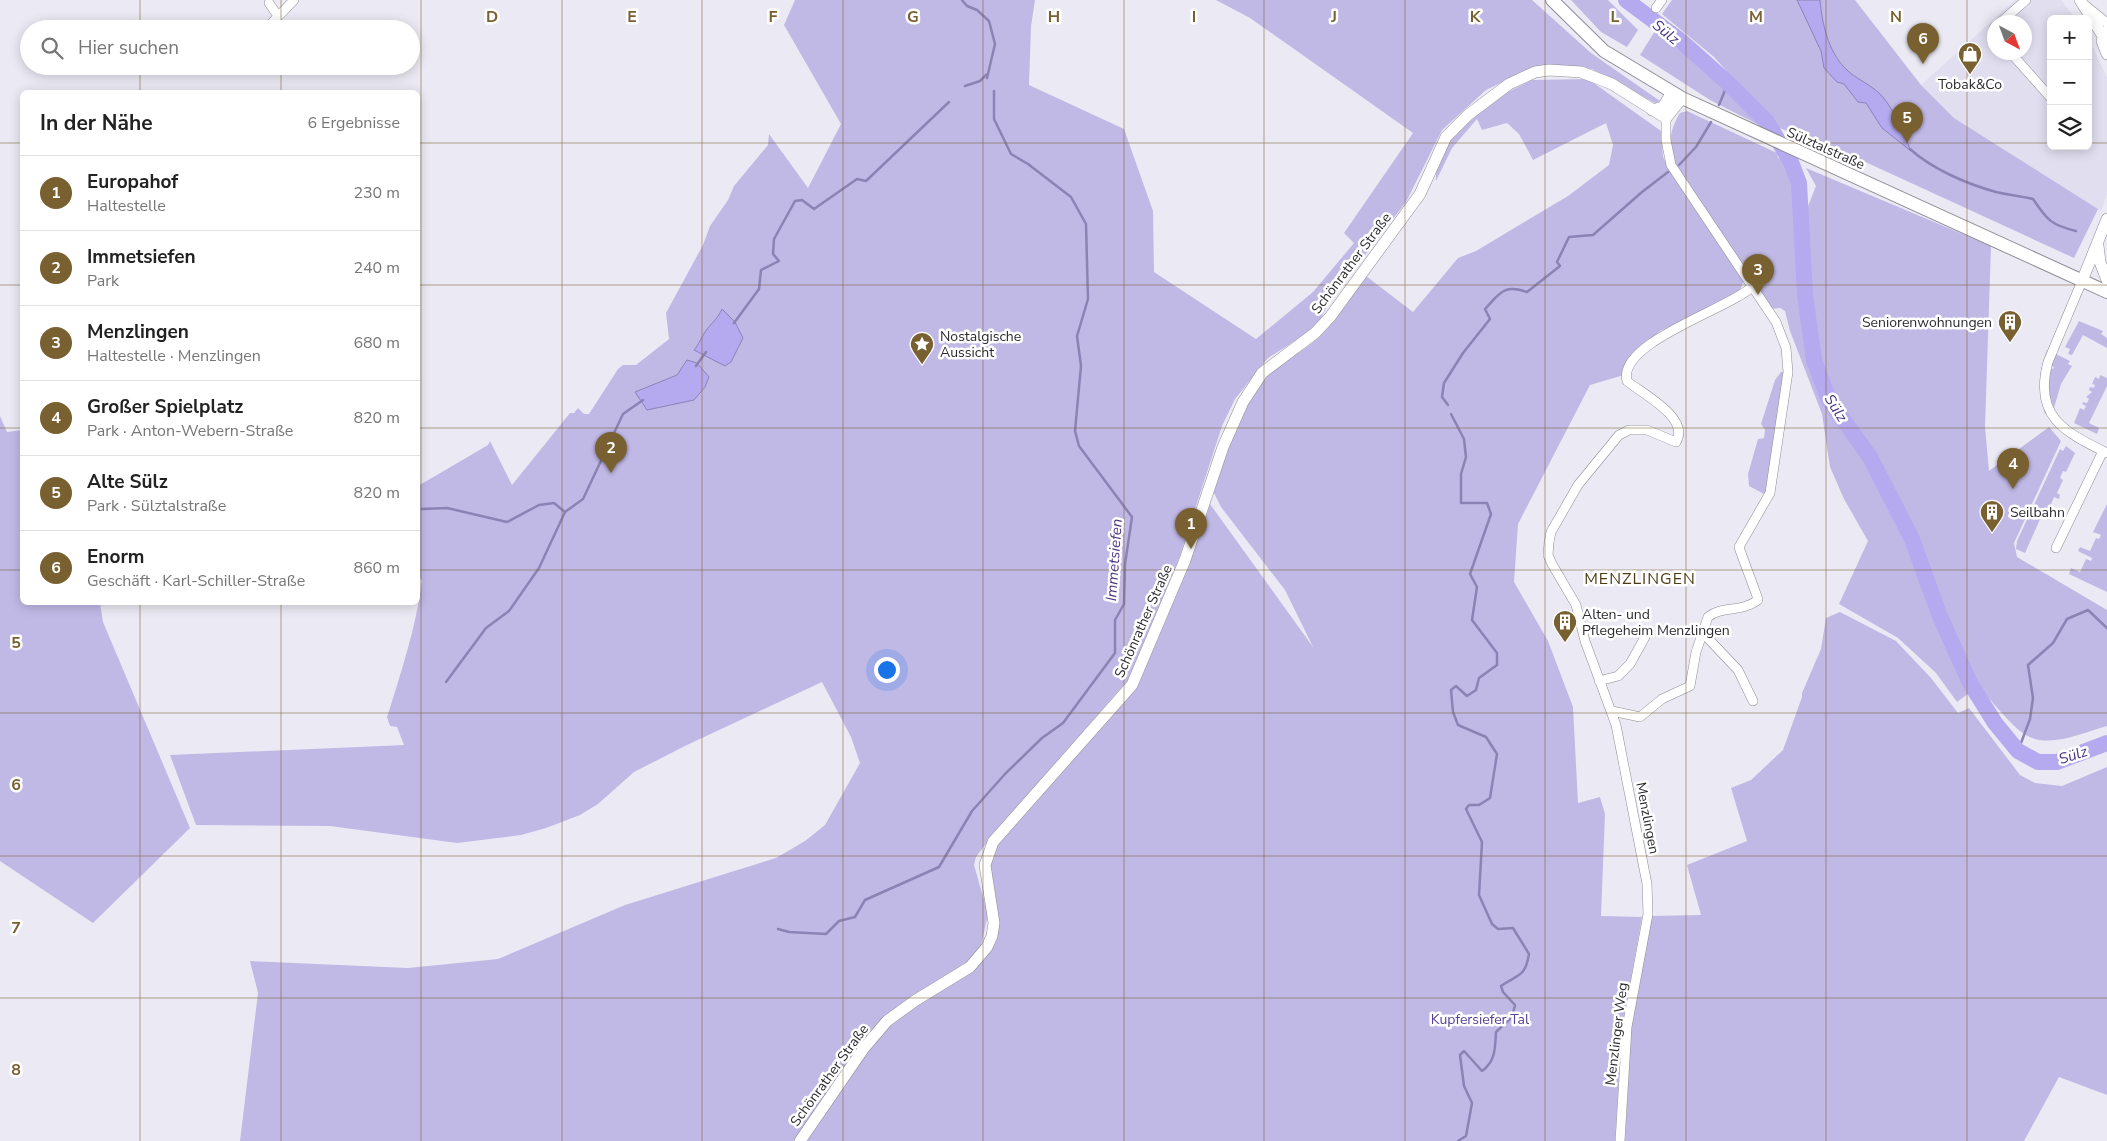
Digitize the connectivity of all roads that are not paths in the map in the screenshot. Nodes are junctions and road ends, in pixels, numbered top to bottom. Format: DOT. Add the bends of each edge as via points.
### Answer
graph roads {
  1 [pos="294,0"];
  2 [pos="1552,0"];
  3 [pos="2026,0"];
  4 [pos="269,3"];
  5 [pos="2083,3"];
  6 [pos="2008,15"];
  7 [pos="278,16"];
  8 [pos="274,20"];
  9 [pos="2107,23"];
  10 [pos="2105,33"];
  11 [pos="2107,54"];
  12 [pos="2017,60"];
  13 [pos="2047,94"];
  14 [pos="1677,95"];
  15 [pos="1652,110"];
  16 [pos="1666,118"];
  17 [pos="2107,219"];
  18 [pos="2098,244"];
  19 [pos="2107,280"];
  20 [pos="2082,281"];
  21 [pos="1753,286"];
  22 [pos="2107,292"];
  23 [pos="2105,452"];
  24 [pos="2056,548"];
  25 [pos="1702,632"];
  26 [pos="1645,637"];
  27 [pos="1599,681"];
  28 [pos="1753,702"];
  29 [pos="1612,711"];
  30 [pos="1644,931"];
  31 [pos="800,1141"];
  32 [pos="1620,1141"];
  1 -- 7 [label="street"];
  2 -- 14 [label="main road, Sülztalstraße" via="1604,51"];
  3 -- 6 [label="street"];
  4 -- 7 [label="street"];
  5 -- 9 [label="street"];
  5 -- 10 [label="street"];
  7 -- 8 [label="street"];
  10 -- 11 [label="street" via="2102,46"];
  12 -- 13 [label="street"];
  14 -- 15 [label="street" via="1663,107"];
  14 -- 16 [label="street"];
  14 -- 20 [label="main road, Sülztalstraße"];
  15 -- 16 [label="street, Schönrather Straße"];
  15 -- 31 [label="street, Schönrather Straße" via="1600,78 1581,72 1542,71 1522,76 1491,96 1446,138 1414,204 1330,317 1307,340 1262,373 1243,402 1222,448 1185,560 1135,680 993,842 985,865 994,924 987,947 970,967 887,1022 859,1056"];
  16 -- 21 [label="street" via="1666,140 1672,165"];
  17 -- 18 [label="street"];
  18 -- 19 [label="street"];
  18 -- 20 [label="street"];
  20 -- 22 [label="main road, Sülztalstraße"];
  20 -- 23 [label="street" via="2048,362 2044,393 2053,417 2061,427"];
  21 -- 25 [label="street" via="1776,322 1788,362 1788,383 1770,493 1739,547 1748,577 1759,594 1758,600 1739,610 1715,612"];
  21 -- 27 [label="street, Menzlingen" via="1720,308 1668,331 1638,355 1628,370 1627,381 1652,397 1669,414 1680,429 1679,437 1676,442 1638,429 1619,435 1578,485 1551,532 1548,555 1576,605"];
  23 -- 24 [label="street"];
  25 -- 28 [label="street" via="1738,670"];
  25 -- 29 [label="street" via="1692,681 1687,689 1662,699 1640,716"];
  26 -- 27 [label="street" via="1630,664 1618,676"];
  27 -- 29 [label="street, Menzlingen"];
  29 -- 30 [label="street, Menzlingen" via="1647,884 1648,914"];
  30 -- 32 [label="street, Menzlinger Weg" via="1627,1027"];
}
